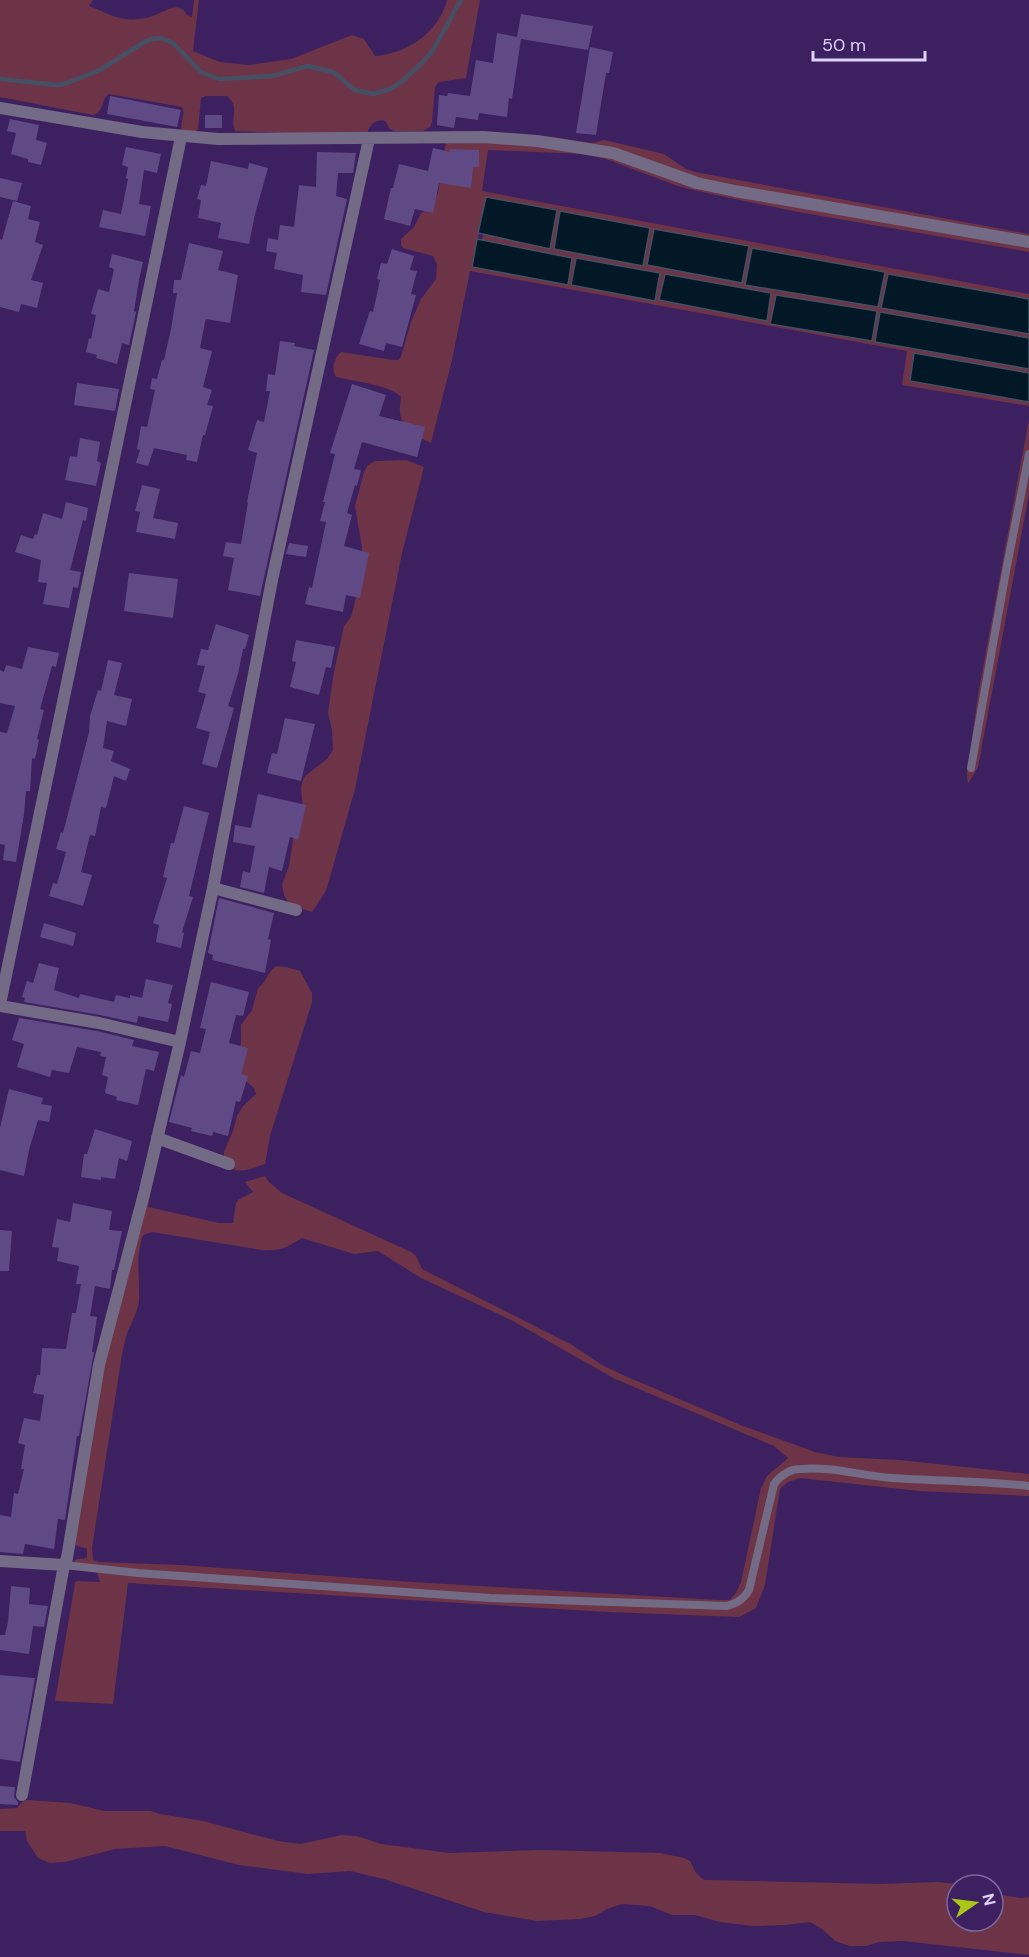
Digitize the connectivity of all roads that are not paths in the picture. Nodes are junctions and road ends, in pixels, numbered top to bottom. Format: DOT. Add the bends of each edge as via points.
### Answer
graph roads {
  1 [pos="0,108"];
  2 [pos="181,136"];
  3 [pos="369,140"];
  4 [pos="1029,242"];
  5 [pos="1029,454"];
  6 [pos="970,768"];
  7 [pos="213,888"];
  8 [pos="296,910"];
  9 [pos="2,985"];
  10 [pos="0,1005"];
  11 [pos="180,1042"];
  12 [pos="157,1138"];
  13 [pos="229,1164"];
  14 [pos="1029,1486"];
  15 [pos="0,1561"];
  16 [pos="64,1565"];
  17 [pos="22,1795"];
  1 -- 2 [label="street"];
  2 -- 3 [label="street"];
  2 -- 9 [label="street"];
  3 -- 4 [label="street" via="483,137 564,145 613,153 697,183"];
  3 -- 7 [label="street" via="272,580"];
  5 -- 6 [label="lane"];
  7 -- 8 [label="street"];
  7 -- 11 [label="street"];
  9 -- 10 [label="street"];
  10 -- 11 [label="street"];
  11 -- 12 [label="street"];
  12 -- 13 [label="street"];
  12 -- 16 [label="street" via="99,1365"];
  14 -- 16 [label="lane" via="814,1469 791,1471 774,1484 748,1590 744,1597 727,1606 490,1598"];
  15 -- 16 [label="street"];
  16 -- 17 [label="street"];
}
